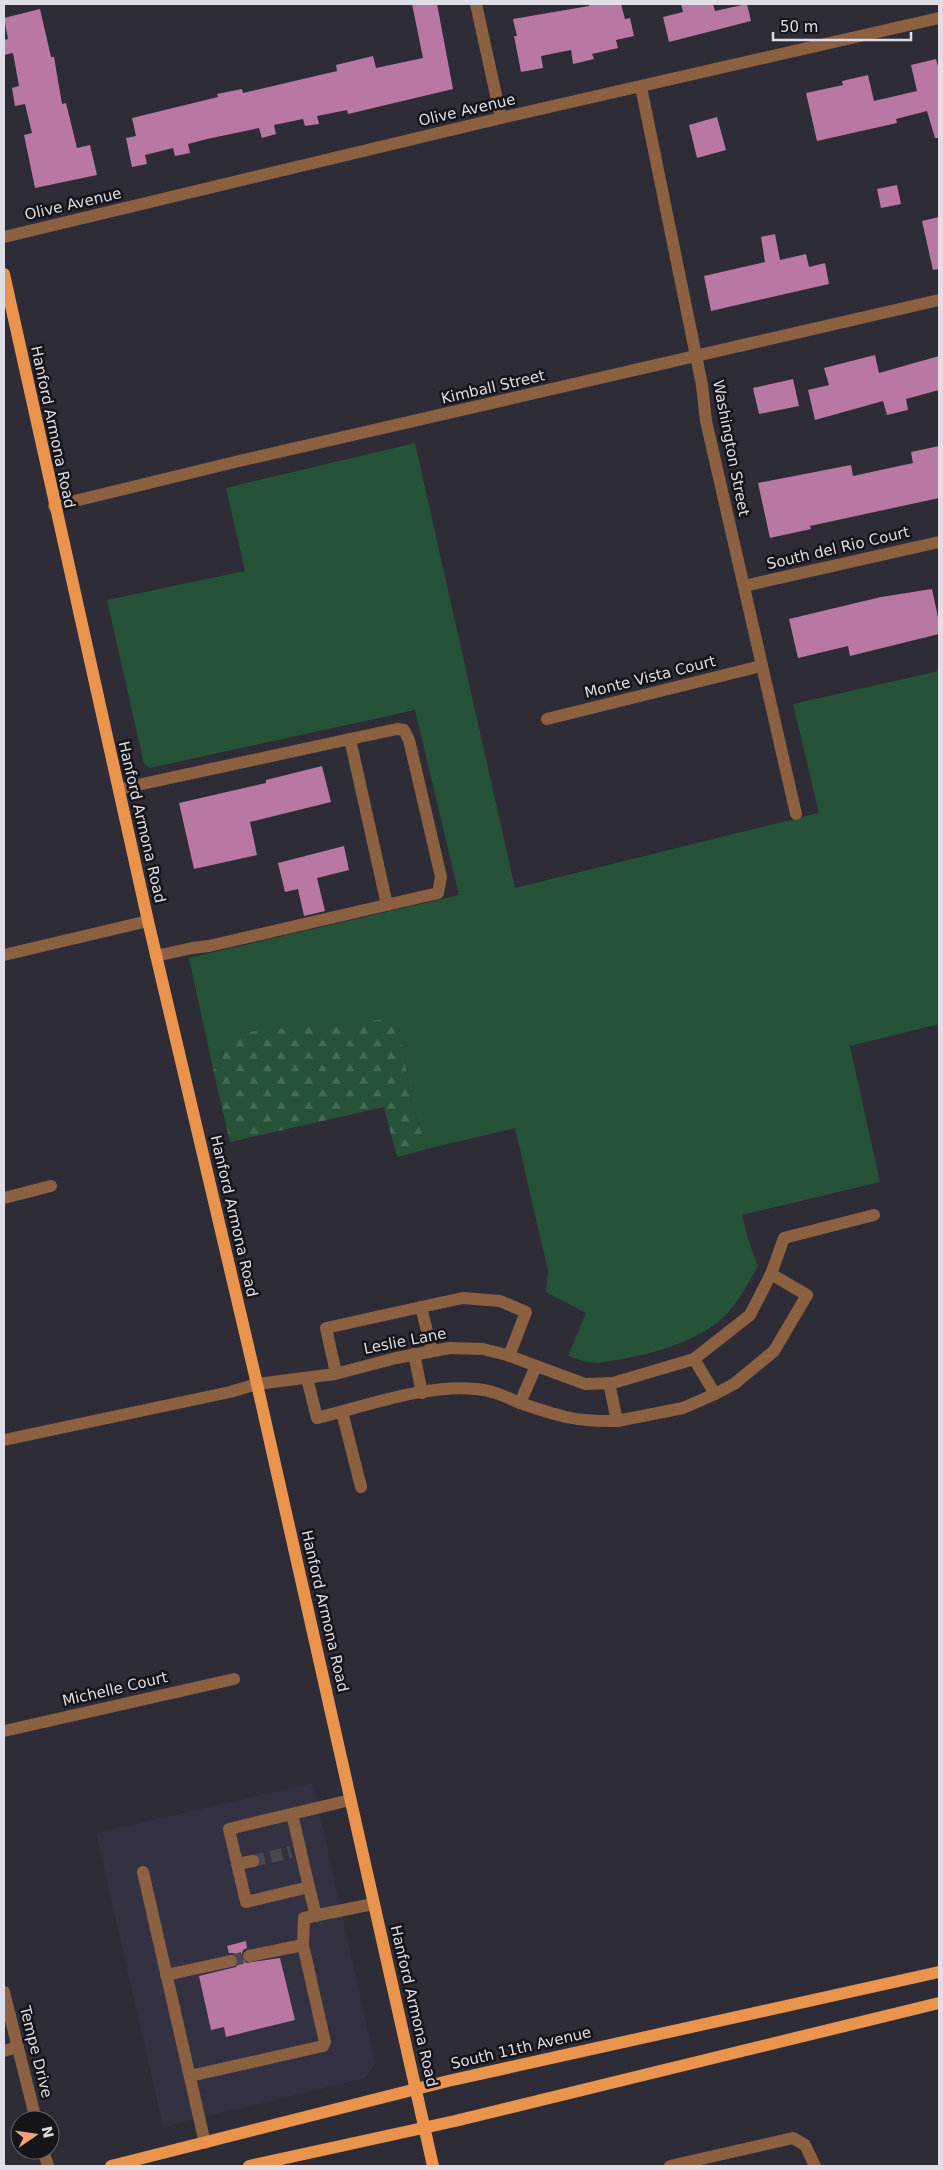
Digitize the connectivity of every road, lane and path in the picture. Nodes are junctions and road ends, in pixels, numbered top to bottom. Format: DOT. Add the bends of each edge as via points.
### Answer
graph roads {
  1 [pos="476,4"];
  2 [pos="939,18"];
  3 [pos="641,87"];
  4 [pos="500,118"];
  5 [pos="4,237"];
  6 [pos="4,274"];
  7 [pos="939,300"];
  8 [pos="696,357"];
  9 [pos="54,506"];
  10 [pos="939,542"];
  11 [pos="744,586"];
  12 [pos="761,666"];
  13 [pos="547,719"];
  14 [pos="350,740"];
  15 [pos="119,789"];
  16 [pos="796,814"];
  17 [pos="387,905"];
  18 [pos="148,921"];
  19 [pos="4,955"];
  20 [pos="156,956"];
  21 [pos="51,1186"];
  22 [pos="4,1198"];
  23 [pos="874,1215"];
  24 [pos="770,1274"];
  25 [pos="422,1307"];
  26 [pos="432,1351"];
  27 [pos="414,1354"];
  28 [pos="509,1356"];
  29 [pos="694,1359"];
  30 [pos="536,1366"];
  31 [pos="336,1373"];
  32 [pos="307,1378"];
  33 [pos="609,1383"];
  34 [pos="257,1384"];
  35 [pos="422,1393"];
  36 [pos="716,1394"];
  37 [pos="520,1403"];
  38 [pos="342,1412"];
  39 [pos="616,1421"];
  40 [pos="4,1440"];
  41 [pos="361,1486"];
  42 [pos="234,1679"];
  43 [pos="4,1731"];
  44 [pos="350,1800"];
  45 [pos="292,1814"];
  46 [pos="253,1861"];
  47 [pos="237,1864"];
  48 [pos="143,1872"];
  49 [pos="309,1887"];
  50 [pos="373,1904"];
  51 [pos="316,1916"];
  52 [pos="304,1945"];
  53 [pos="249,1956"];
  54 [pos="231,1961"];
  55 [pos="939,1972"];
  56 [pos="166,1975"];
  57 [pos="4,1992"];
  58 [pos="939,2003"];
  59 [pos="18,2048"];
  60 [pos="4,2051"];
  61 [pos="190,2076"];
  62 [pos="416,2089"];
  63 [pos="34,2110"];
  64 [pos="424,2128"];
  65 [pos="205,2143"];
  66 [pos="111,2166"];
  67 [pos="249,2166"];
  68 [pos="433,2166"];
  69 [pos="670,2166"];
  70 [pos="815,2166"];
  1 -- 4 [label="street"];
  2 -- 3 [label="street, Olive Avenue"];
  3 -- 4 [label="street, Olive Avenue"];
  3 -- 8 [label="street, Washington Street"];
  4 -- 5 [label="street, Olive Avenue"];
  6 -- 9 [label="main road, Hanford Armona Road"];
  7 -- 8 [label="street, Kimball Street"];
  8 -- 9 [label="street, Kimball Street"];
  8 -- 11 [label="street, Washington Street" via="706,421"];
  9 -- 15 [label="main road, Hanford Armona Road"];
  10 -- 11 [label="street, South del Rio Court"];
  11 -- 12 [label="street, Washington Street"];
  12 -- 13 [label="street, Monte Vista Court"];
  12 -- 16 [label="street, Washington Street"];
  14 -- 15 [label="street"];
  14 -- 17 [label="street"];
  14 -- 17 [label="street" via="404,730 441,877 438,893"];
  15 -- 18 [label="main road, Hanford Armona Road"];
  17 -- 20 [label="street"];
  18 -- 19 [label="street"];
  18 -- 20 [label="main road, Hanford Armona Road"];
  20 -- 34 [label="main road, Hanford Armona Road"];
  21 -- 22 [label="street"];
  23 -- 24 [label="street, Leslie Lane" via="784,1238"];
  24 -- 29 [label="street, Leslie Lane" via="750,1315"];
  24 -- 36 [label="street" via="807,1295 774,1352"];
  25 -- 26 [label="street"];
  25 -- 28 [label="street" via="463,1298 500,1301 526,1312"];
  25 -- 31 [label="street" via="326,1328"];
  26 -- 27 [label="street, Leslie Lane"];
  26 -- 28 [label="street, Leslie Lane" via="483,1349"];
  27 -- 31 [label="street, Leslie Lane"];
  27 -- 35 [label="street"];
  28 -- 30 [label="street, Leslie Lane"];
  29 -- 33 [label="street, Leslie Lane"];
  29 -- 36 [label="street"];
  30 -- 33 [label="street, Leslie Lane" via="580,1383"];
  30 -- 37 [label="street"];
  31 -- 32 [label="street, Leslie Lane"];
  32 -- 34 [label="street, Leslie Lane"];
  32 -- 38 [label="street" via="317,1418"];
  33 -- 39 [label="street"];
  34 -- 40 [label="street, Leslie Lane"];
  34 -- 44 [label="main road, Hanford Armona Road"];
  35 -- 37 [label="street" via="477,1389"];
  35 -- 38 [label="street"];
  36 -- 39 [label="street" via="683,1408"];
  37 -- 39 [label="street" via="567,1419"];
  38 -- 41 [label="street"];
  42 -- 43 [label="street, Michelle Court"];
  44 -- 45 [label="street"];
  44 -- 50 [label="main road, Hanford Armona Road"];
  45 -- 47 [label="street" via="229,1828"];
  45 -- 49 [label="street" via="296,1851"];
  46 -- 47 [label="street"];
  47 -- 49 [label="street" via="246,1902"];
  48 -- 56 [label="street"];
  49 -- 51 [label="street"];
  50 -- 51 [label="street"];
  50 -- 62 [label="main road, Hanford Armona Road"];
  51 -- 52 [label="street" via="304,1918"];
  52 -- 53 [label="street"];
  52 -- 61 [label="street" via="325,2042 323,2046"];
  54 -- 56 [label="street"];
  55 -- 62 [label="main road, South 11th Avenue"];
  56 -- 61 [label="street"];
  57 -- 59 [label="street, Tempe Drive"];
  58 -- 64 [label="main road"];
  59 -- 60 [label="street"];
  59 -- 63 [label="street, Tempe Drive"];
  61 -- 65 [label="street"];
  62 -- 64 [label="main road, Hanford Armona Road"];
  62 -- 65 [label="main road, South 11th Avenue"];
  64 -- 67 [label="main road"];
  64 -- 68 [label="main road, Hanford Armona Road"];
  65 -- 66 [label="main road, South 11th Avenue"];
  69 -- 70 [label="street" via="793,2138 805,2145"];
}
